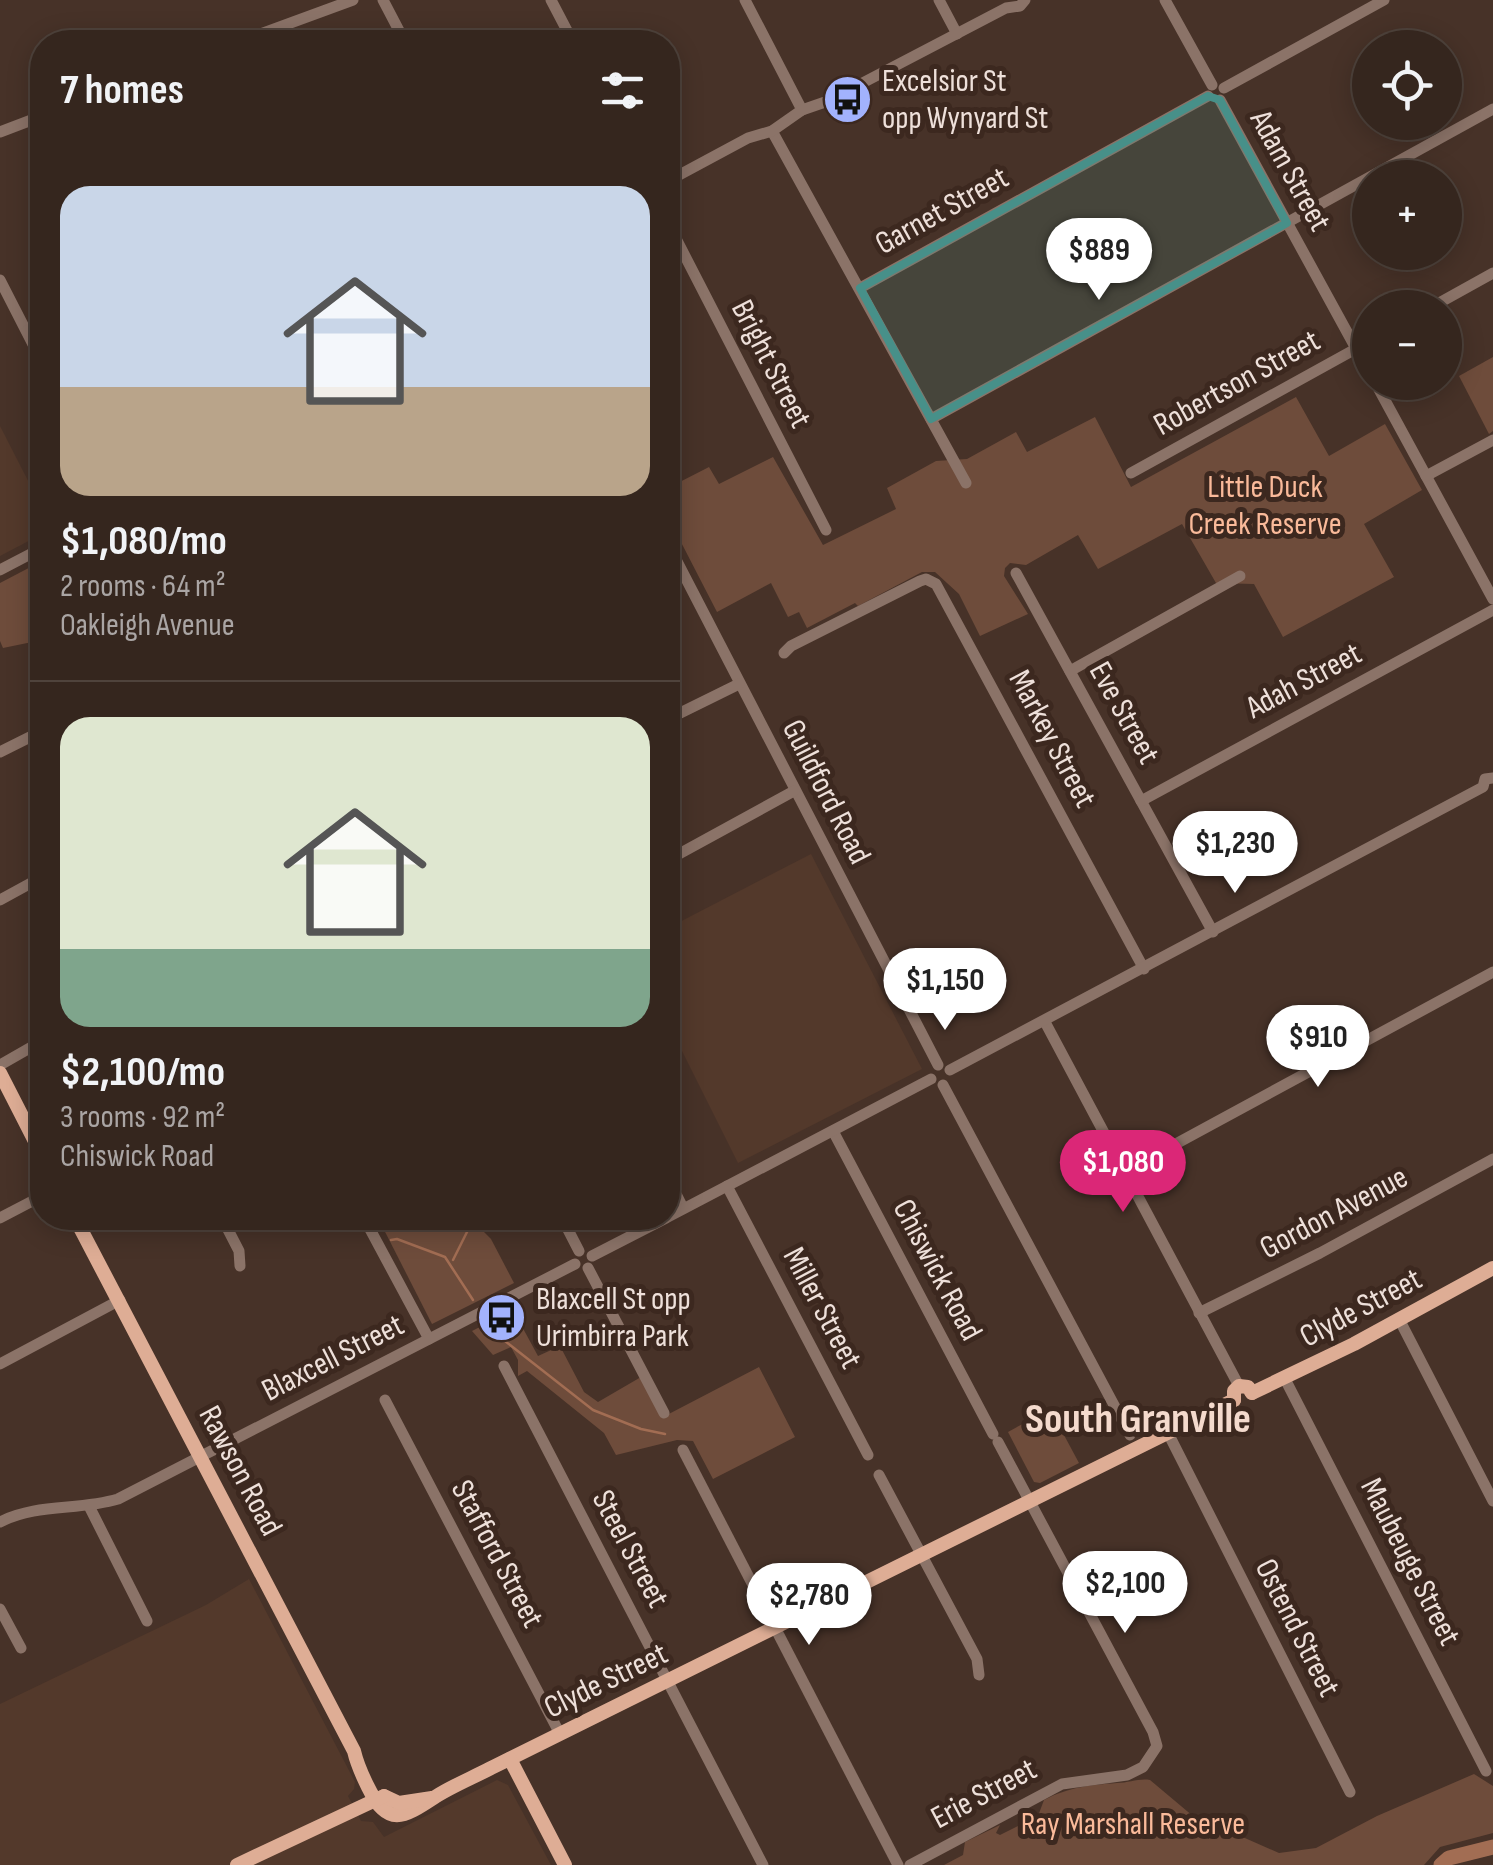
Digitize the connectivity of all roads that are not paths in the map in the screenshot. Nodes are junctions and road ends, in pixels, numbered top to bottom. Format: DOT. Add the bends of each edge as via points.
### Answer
graph roads {
  1 [pos="353,0"];
  2 [pos="383,0"];
  3 [pos="551,0"];
  4 [pos="745,0"];
  5 [pos="939,0"];
  6 [pos="1024,0"];
  7 [pos="1165,0"];
  8 [pos="1384,0"];
  9 [pos="1010,4"];
  10 [pos="272,30"];
  11 [pos="399,30"];
  12 [pos="567,30"];
  13 [pos="957,34"];
  14 [pos="1216,92"];
  15 [pos="1493,109"];
  16 [pos="802,110"];
  17 [pos="30,121"];
  18 [pos="772,131"];
  19 [pos="0,132"];
  20 [pos="680,175"];
  21 [pos="1287,222"];
  22 [pos="680,246"];
  23 [pos="1493,273"];
  24 [pos="0,280"];
  25 [pos="860,288"];
  26 [pos="1462,290"];
  27 [pos="30,329"];
  28 [pos="26,331"];
  29 [pos="30,339"];
  30 [pos="1352,342"];
  31 [pos="1352,351"];
  32 [pos="1385,400"];
  33 [pos="931,419"];
  34 [pos="1493,440"];
  35 [pos="1130,473"];
  36 [pos="1426,476"];
  37 [pos="966,482"];
  38 [pos="826,530"];
  39 [pos="30,554"];
  40 [pos="680,568"];
  41 [pos="0,570"];
  42 [pos="1016,572"];
  43 [pos="1240,576"];
  44 [pos="1493,599"];
  45 [pos="1493,610"];
  46 [pos="784,654"];
  47 [pos="1070,671"];
  48 [pos="739,684"];
  49 [pos="680,713"];
  50 [pos="30,736"];
  51 [pos="0,752"];
  52 [pos="1490,785"];
  53 [pos="794,791"];
  54 [pos="1141,801"];
  55 [pos="680,853"];
  56 [pos="30,884"];
  57 [pos="0,900"];
  58 [pos="1214,932"];
  59 [pos="1144,969"];
  60 [pos="1493,972"];
  61 [pos="1045,1022"];
  62 [pos="30,1049"];
  63 [pos="944,1068"];
  64 [pos="0,1069"];
  65 [pos="937,1082"];
  66 [pos="30,1130"];
  67 [pos="833,1131"];
  68 [pos="1493,1159"];
  69 [pos="1124,1172"];
  70 [pos="728,1186"];
  71 [pos="30,1202"];
  72 [pos="680,1202"];
  73 [pos="683,1208"];
  74 [pos="680,1210"];
  75 [pos="0,1218"];
  76 [pos="82,1230"];
  77 [pos="228,1230"];
  78 [pos="370,1230"];
  79 [pos="567,1230"];
  80 [pos="645,1230"];
  81 [pos="577,1257"];
  82 [pos="590,1262"];
  83 [pos="240,1266"];
  84 [pos="1493,1268"];
  85 [pos="120,1300"];
  86 [pos="1199,1313"];
  87 [pos="1399,1319"];
  88 [pos="429,1339"];
  89 [pos="0,1364"];
  90 [pos="504,1366"];
  91 [pos="1285,1378"];
  92 [pos="1242,1393"];
  93 [pos="385,1400"];
  94 [pos="664,1413"];
  95 [pos="1130,1435"];
  96 [pos="1168,1435"];
  97 [pos="683,1450"];
  98 [pos="868,1455"];
  99 [pos="202,1457"];
  100 [pos="879,1475"];
  101 [pos="1493,1501"];
  102 [pos="1032,1502"];
  103 [pos="90,1508"];
  104 [pos="0,1522"];
  105 [pos="922,1555"];
  106 [pos="0,1609"];
  107 [pos="147,1621"];
  108 [pos="776,1628"];
  109 [pos="21,1648"];
  110 [pos="979,1675"];
  111 [pos="668,1681"];
  112 [pos="560,1734"];
  113 [pos="510,1759"];
  114 [pos="1143,1767"];
  115 [pos="1486,1771"];
  116 [pos="1350,1792"];
  117 [pos="377,1795"];
  118 [pos="237,1865"];
  119 [pos="565,1865"];
  120 [pos="763,1865"];
  121 [pos="898,1865"];
  122 [pos="910,1865"];
  1 -- 10 [label="street"];
  2 -- 11 [label="street"];
  3 -- 12 [label="street"];
  4 -- 16 [label="street"];
  5 -- 13 [label="street"];
  6 -- 9 [label="street" via="1014,9"];
  7 -- 14 [label="street, Adam Street"];
  8 -- 14 [label="street, Garnet Street"];
  9 -- 13 [label="street"];
  13 -- 16 [label="street"];
  14 -- 21 [label="street, Adam Street"];
  14 -- 25 [label="street, Garnet Street"];
  15 -- 21 [label="street"];
  16 -- 18 [label="street"];
  17 -- 19 [label="street"];
  18 -- 20 [label="street"];
  18 -- 25 [label="street"];
  21 -- 30 [label="street, Adam Street"];
  21 -- 33 [label="street"];
  22 -- 38 [label="street, Bright Street"];
  23 -- 26 [label="street"];
  24 -- 28 [label="street"];
  25 -- 33 [label="street"];
  27 -- 28 [label="street"];
  28 -- 29 [label="street"];
  31 -- 35 [label="street, Robertson Street"];
  32 -- 36 [label="street"];
  33 -- 37 [label="street"];
  34 -- 36 [label="street"];
  36 -- 44 [label="street"];
  39 -- 41 [label="street"];
  40 -- 48 [label="street, Guildford Road"];
  42 -- 47 [label="street, Eve Street"];
  43 -- 47 [label="street"];
  45 -- 54 [label="street, Adah Street"];
  46 -- 59 [label="street, Markey Street" via="920,580 932,580"];
  47 -- 54 [label="street, Eve Street"];
  48 -- 49 [label="street"];
  48 -- 53 [label="street, Guildford Road"];
  50 -- 51 [label="street"];
  52 -- 58 [label="street"];
  53 -- 55 [label="street"];
  53 -- 63 [label="street, Guildford Road"];
  54 -- 58 [label="street, Eve Street"];
  56 -- 57 [label="street"];
  58 -- 59 [label="street"];
  59 -- 61 [label="street"];
  60 -- 69 [label="street"];
  61 -- 63 [label="street"];
  61 -- 69 [label="street"];
  62 -- 64 [label="street"];
  63 -- 65 [label="street" via="950,1078"];
  64 -- 66 [label="main road"];
  65 -- 67 [label="street"];
  65 -- 95 [label="street"];
  67 -- 70 [label="street"];
  67 -- 102 [label="street, Chiswick Road"];
  68 -- 86 [label="street, Gordon Avenue"];
  69 -- 86 [label="street"];
  70 -- 73 [label="street"];
  70 -- 98 [label="street, Miller Street"];
  71 -- 75 [label="street"];
  72 -- 73 [label="street"];
  73 -- 74 [label="street"];
  76 -- 85 [label="main road, Rawson Road"];
  77 -- 83 [label="street"];
  78 -- 88 [label="street"];
  79 -- 81 [label="street"];
  80 -- 82 [label="street"];
  81 -- 82 [label="street" via="588,1251"];
  81 -- 88 [label="street, Blaxcell Street"];
  82 -- 94 [label="street"];
  84 -- 87 [label="main road, Clyde Street"];
  85 -- 89 [label="street"];
  85 -- 99 [label="main road, Rawson Road"];
  86 -- 92 [label="street"];
  87 -- 91 [label="main road, Clyde Street"];
  87 -- 101 [label="street"];
  88 -- 99 [label="street, Blaxcell Street"];
  90 -- 111 [label="street, Steel Street"];
  91 -- 92 [label="main road, Clyde Street"];
  91 -- 115 [label="street, Maubeuge Street"];
  92 -- 96 [label="main road, Clyde Street"];
  93 -- 112 [label="street, Stafford Street"];
  96 -- 102 [label="main road, Clyde Street"];
  96 -- 116 [label="street, Ostend Street"];
  97 -- 108 [label="street"];
  99 -- 103 [label="street, Blaxcell Street"];
  99 -- 117 [label="main road, Rawson Road"];
  100 -- 105 [label="street"];
  102 -- 105 [label="main road, Clyde Street"];
  102 -- 114 [label="street, Chiswick Road" via="1153,1732 1157,1746"];
  103 -- 104 [label="street, Blaxcell Street" via="48,1507"];
  103 -- 107 [label="street"];
  105 -- 108 [label="main road, Clyde Street"];
  105 -- 110 [label="street" via="977,1658"];
  106 -- 109 [label="street"];
  108 -- 111 [label="main road, Clyde Street"];
  108 -- 121 [label="street"];
  111 -- 112 [label="main road, Clyde Street"];
  111 -- 120 [label="street, Steel Street"];
  112 -- 113 [label="main road, Clyde Street"];
  113 -- 117 [label="main road, Clyde Street" via="433,1798 399,1803"];
  113 -- 119 [label="main road"];
  114 -- 122 [label="street, Erie Street" via="1120,1778 1062,1784"];
  117 -- 118 [label="main road"];
}
